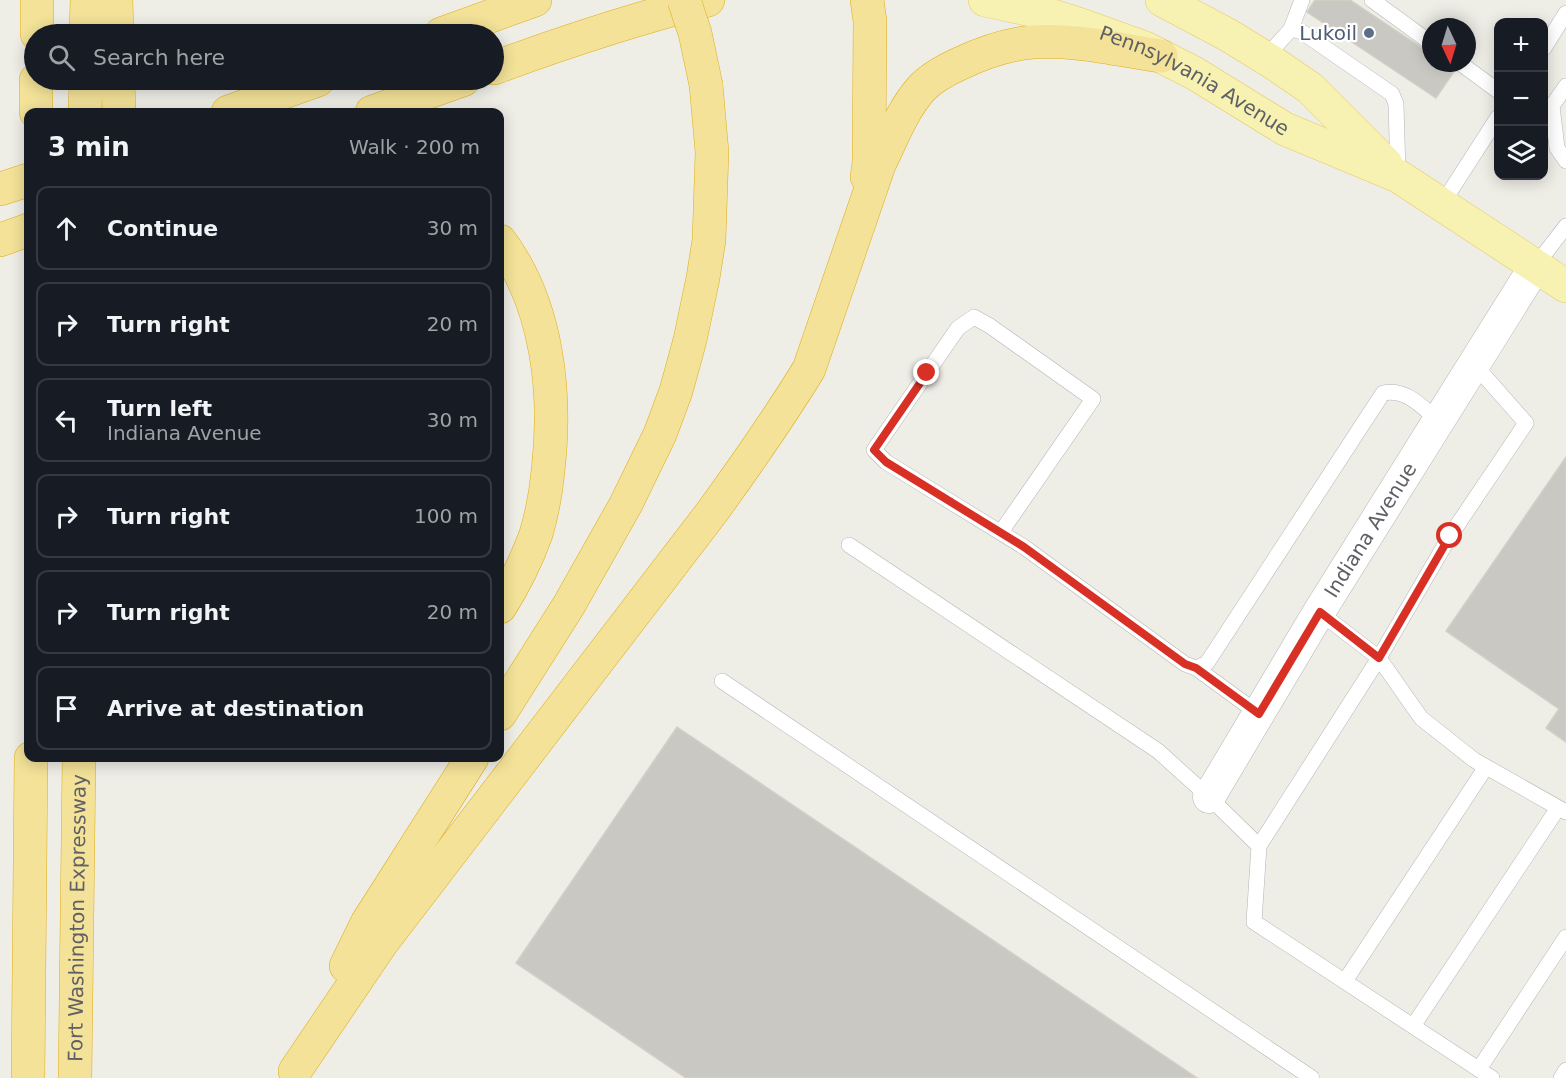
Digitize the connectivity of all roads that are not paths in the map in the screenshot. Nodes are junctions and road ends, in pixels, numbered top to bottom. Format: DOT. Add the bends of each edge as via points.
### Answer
graph roads {
  1 [pos="37,0"];
  2 [pos="87,0"];
  3 [pos="116,0"];
  4 [pos="535,0"];
  5 [pos="684,0"];
  6 [pos="708,0"];
  7 [pos="867,0"];
  8 [pos="985,0"];
  9 [pos="1162,0"];
  10 [pos="1302,0"];
  11 [pos="1372,0"];
  12 [pos="1566,13"];
  13 [pos="37,24"];
  14 [pos="86,24"];
  15 [pos="117,24"];
  16 [pos="469,24"];
  17 [pos="1291,29"];
  18 [pos="1422,36"];
  19 [pos="1548,42"];
  20 [pos="1161,56"];
  21 [pos="1265,58"];
  22 [pos="504,64"];
  23 [pos="1472,72"];
  24 [pos="1566,86"];
  25 [pos="1494,88"];
  26 [pos="36,90"];
  27 [pos="86,90"];
  28 [pos="290,90"];
  29 [pos="435,90"];
  30 [pos="36,108"];
  31 [pos="85,108"];
  32 [pos="239,108"];
  33 [pos="383,108"];
  34 [pos="1494,123"];
  35 [pos="1566,161"];
  36 [pos="1398,176"];
  37 [pos="24,181"];
  38 [pos="0,189"];
  39 [pos="1442,204"];
  40 [pos="863,212"];
  41 [pos="1566,226"];
  42 [pos="24,231"];
  43 [pos="0,240"];
  44 [pos="504,246"];
  45 [pos="1536,265"];
  46 [pos="1566,286"];
  47 [pos="1474,364"];
  48 [pos="1438,421"];
  49 [pos="1001,532"];
  50 [pos="849,545"];
  51 [pos="504,600"];
  52 [pos="1320,612"];
  53 [pos="1379,658"];
  54 [pos="1196,668"];
  55 [pos="722,681"];
  56 [pos="504,708"];
  57 [pos="1259,714"];
  58 [pos="31,762"];
  59 [pos="79,762"];
  60 [pos="469,762"];
  61 [pos="1486,767"];
  62 [pos="1209,798"];
  63 [pos="1562,810"];
  64 [pos="1259,846"];
  65 [pos="1566,937"];
  66 [pos="1345,981"];
  67 [pos="1413,1026"];
  68 [pos="1479,1069"];
  69 [pos="1566,1070"];
  70 [pos="293,1075"];
  71 [pos="28,1078"];
  72 [pos="75,1078"];
  73 [pos="1312,1078"];
  74 [pos="1492,1078"];
  75 [pos="1561,1078"];
  1 -- 13 [label="highway"];
  2 -- 14 [label="highway"];
  3 -- 15 [label="highway"];
  4 -- 16 [label="highway"];
  5 -- 56 [label="highway, bridge" via="706,86 712,152 709,240 690,340 660,434 626,504 569,606"];
  6 -- 22 [label="highway" via="634,20"];
  7 -- 40 [label="highway" via="869,162"];
  8 -- 20 [label="main road, Pennsylvania Avenue" via="1041,12"];
  9 -- 21 [label="main road, Pennsylvania Avenue"];
  10 -- 17 [label="lane"];
  11 -- 18 [label="lane"];
  12 -- 19 [label="lane"];
  17 -- 21 [label="lane"];
  17 -- 36 [label="lane" via="1302,32 1392,94 1396,104"];
  20 -- 36 [label="main road, Pennsylvania Avenue" via="1285,129"];
  20 -- 40 [label="highway" via="1079,44 1032,42 991,51 954,67 922,88 900,117"];
  21 -- 36 [label="main road, Pennsylvania Avenue" via="1310,88"];
  23 -- 25 [label="lane"];
  24 -- 35 [label="lane" via="1552,106 1557,148"];
  26 -- 30 [label="highway"];
  27 -- 31 [label="highway"];
  28 -- 32 [label="highway"];
  29 -- 33 [label="highway"];
  34 -- 39 [label="lane"];
  36 -- 39 [label="main road, Pennsylvania Avenue"];
  37 -- 38 [label="highway"];
  39 -- 45 [label="main road, Pennsylvania Avenue"];
  40 -- 70 [label="highway" via="809,369 764,440 381,944"];
  41 -- 45 [label="lane"];
  42 -- 43 [label="highway"];
  44 -- 51 [label="highway" via="527,287 540,326 551,401 551,450 536,534"];
  45 -- 46 [label="main road, Pennsylvania Avenue"];
  45 -- 47 [label="street, Indiana Avenue"];
  47 -- 48 [label="street, Indiana Avenue"];
  47 -- 53 [label="lane" via="1526,423 1450,536"];
  48 -- 52 [label="street, Indiana Avenue"];
  48 -- 54 [label="lane" via="1406,394 1383,393 1207,663"];
  49 -- 49 [label="lane" via="886,462 874,450 958,328 974,317 1093,399"];
  49 -- 54 [label="lane" via="1185,664"];
  50 -- 62 [label="lane" via="1158,752"];
  52 -- 53 [label="lane"];
  52 -- 57 [label="street, Indiana Avenue"];
  53 -- 61 [label="lane" via="1421,718"];
  53 -- 64 [label="lane"];
  54 -- 57 [label="lane"];
  55 -- 73 [label="lane"];
  57 -- 62 [label="street, Indiana Avenue"];
  58 -- 71 [label="highway"];
  59 -- 72 [label="highway, Fort Washington Expressway"];
  60 -- 70 [label="highway" via="367,923"];
  61 -- 63 [label="lane"];
  61 -- 66 [label="lane"];
  62 -- 64 [label="lane"];
  63 -- 67 [label="lane"];
  64 -- 66 [label="lane" via="1254,922"];
  65 -- 68 [label="lane"];
  66 -- 67 [label="lane"];
  67 -- 68 [label="lane"];
  68 -- 74 [label="lane"];
  69 -- 75 [label="lane"];
}
